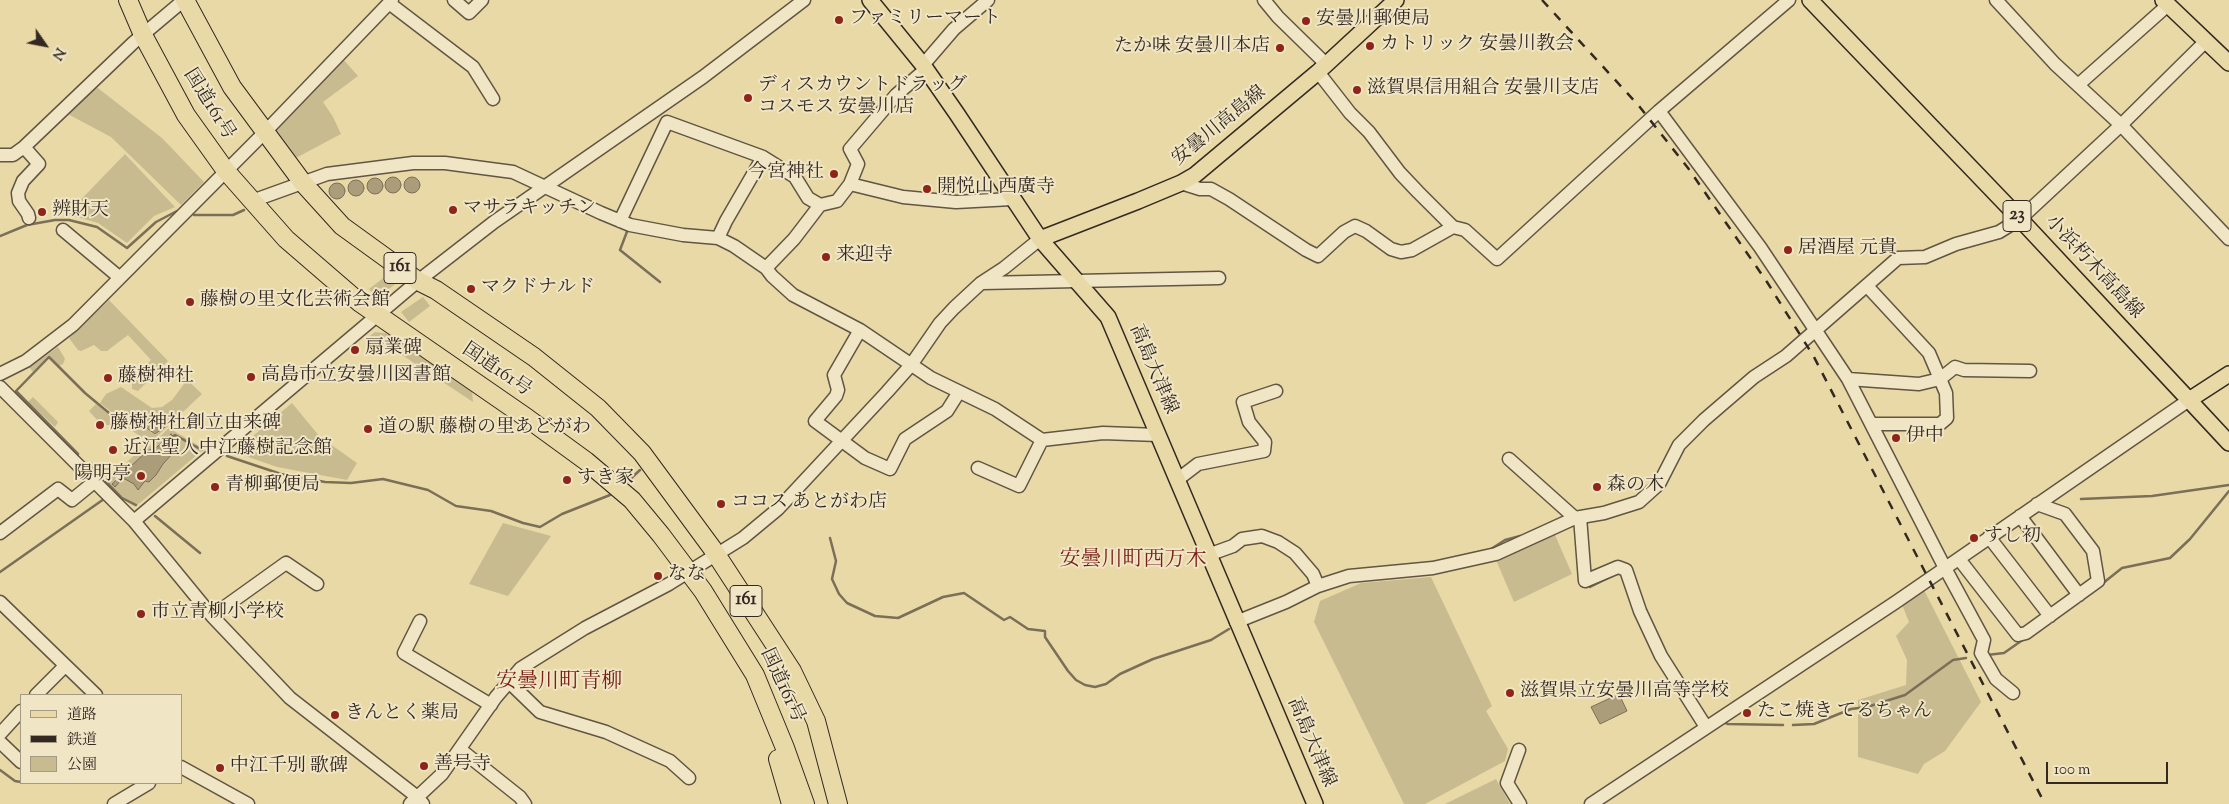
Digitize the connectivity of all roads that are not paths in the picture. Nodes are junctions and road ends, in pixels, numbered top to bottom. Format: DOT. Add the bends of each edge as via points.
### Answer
graph roads {
  1 [pos="184,0"];
  2 [pos="454,0"];
  3 [pos="482,0"];
  4 [pos="804,0"];
  5 [pos="870,0"];
  6 [pos="988,0"];
  7 [pos="1264,0"];
  8 [pos="1396,0"];
  9 [pos="1789,0"];
  10 [pos="1810,0"];
  11 [pos="1996,0"];
  12 [pos="390,2"];
  13 [pos="126,3"];
  14 [pos="2166,3"];
  15 [pos="143,35"];
  16 [pos="2206,42"];
  17 [pos="2229,63"];
  18 [pos="924,67"];
  19 [pos="1322,68"];
  20 [pos="2078,85"];
  21 [pos="493,99"];
  22 [pos="1659,111"];
  23 [pos="2121,125"];
  24 [pos="264,133"];
  25 [pos="24,147"];
  26 [pos="0,155"];
  27 [pos="763,157"];
  28 [pos="226,171"];
  29 [pos="303,183"];
  30 [pos="1181,183"];
  31 [pos="850,184"];
  32 [pos="545,186"];
  33 [pos="1012,199"];
  34 [pos="252,201"];
  35 [pos="820,205"];
  36 [pos="29,218"];
  37 [pos="2020,219"];
  38 [pos="620,221"];
  39 [pos="1453,227"];
  40 [pos="63,230"];
  41 [pos="718,238"];
  42 [pos="1040,238"];
  43 [pos="2229,239"];
  44 [pos="766,268"];
  45 [pos="119,277"];
  46 [pos="1219,278"];
  47 [pos="418,281"];
  48 [pos="1076,281"];
  49 [pos="981,283"];
  50 [pos="1867,286"];
  51 [pos="376,315"];
  52 [pos="860,330"];
  53 [pos="1815,330"];
  54 [pos="912,365"];
  55 [pos="2030,371"];
  56 [pos="0,374"];
  57 [pos="2229,374"];
  58 [pos="1848,379"];
  59 [pos="1940,379"];
  60 [pos="0,387"];
  61 [pos="959,392"];
  62 [pos="1276,392"];
  63 [pos="2189,400"];
  64 [pos="1871,424"];
  65 [pos="1158,435"];
  66 [pos="840,440"];
  67 [pos="1042,440"];
  68 [pos="2229,443"];
  69 [pos="1510,459"];
  70 [pos="978,468"];
  71 [pos="1177,480"];
  72 [pos="94,482"];
  73 [pos="2037,504"];
  74 [pos="2020,516"];
  75 [pos="1577,517"];
  76 [pos="134,521"];
  77 [pos="0,533"];
  78 [pos="1989,537"];
  79 [pos="716,555"];
  80 [pos="1208,555"];
  81 [pos="1958,559"];
  82 [pos="1945,568"];
  83 [pos="688,571"];
  84 [pos="317,584"];
  85 [pos="1318,586"];
  86 [pos="2078,595"];
  87 [pos="1,606"];
  88 [pos="212,616"];
  89 [pos="2050,616"];
  90 [pos="420,621"];
  91 [pos="1236,622"];
  92 [pos="64,666"];
  93 [pos="509,682"];
  94 [pos="37,694"];
  95 [pos="95,694"];
  96 [pos="2013,694"];
  97 [pos="766,699"];
  98 [pos="491,705"];
  99 [pos="20,712"];
  100 [pos="816,721"];
  101 [pos="1706,727"];
  102 [pos="0,734"];
  103 [pos="0,742"];
  104 [pos="461,750"];
  105 [pos="1519,750"];
  106 [pos="20,761"];
  107 [pos="182,768"];
  108 [pos="689,778"];
  109 [pos="146,784"];
  110 [pos="416,801"];
  111 [pos="114,804"];
  112 [pos="248,804"];
  113 [pos="525,804"];
  114 [pos="791,804"];
  115 [pos="806,804"];
  116 [pos="838,804"];
  117 [pos="850,804"];
  118 [pos="1315,804"];
  119 [pos="1520,804"];
  120 [pos="1591,804"];
  1 -- 15 [label="street"];
  1 -- 24 [label="highway, 国道161号 / 161" via="232,88"];
  2 -- 3 [label="street" via="469,13"];
  4 -- 32 [label="street" via="703,77"];
  5 -- 18 [label="main road, 高島大津線"];
  6 -- 18 [label="street" via="954,28"];
  7 -- 19 [label="street"];
  8 -- 19 [label="main road, 安曇川高島線"];
  9 -- 22 [label="street"];
  10 -- 37 [label="main road, 小浜朽木高島線 / 23"];
  11 -- 20 [label="street"];
  12 -- 21 [label="street" via="473,67"];
  12 -- 24 [label="street"];
  13 -- 15 [label="highway, 国道161号 / 161"];
  14 -- 16 [label="main road"];
  14 -- 20 [label="street"];
  15 -- 25 [label="street"];
  15 -- 28 [label="highway, 国道161号 / 161" via="186,115"];
  16 -- 17 [label="main road"];
  16 -- 23 [label="street"];
  18 -- 31 [label="street" via="850,149 858,164"];
  18 -- 33 [label="main road, 高島大津線"];
  19 -- 30 [label="main road, 安曇川高島線" via="1216,158"];
  19 -- 39 [label="street" via="1350,113 1400,173"];
  20 -- 23 [label="street"];
  22 -- 39 [label="street" via="1497,259 1465,230"];
  22 -- 53 [label="street" via="1760,247"];
  23 -- 37 [label="street"];
  23 -- 43 [label="street"];
  24 -- 28 [label="street"];
  24 -- 29 [label="highway, 国道161号 / 161"];
  25 -- 26 [label="street" via="13,155"];
  25 -- 36 [label="street" via="39,164 18,193"];
  27 -- 35 [label="street" via="794,177 808,198"];
  27 -- 38 [label="street" via="667,122"];
  27 -- 41 [label="street"];
  28 -- 34 [label="highway, 国道161号 / 161"];
  28 -- 45 [label="street"];
  29 -- 32 [label="street" via="327,174 358,169 444,163 513,172"];
  29 -- 34 [label="street"];
  29 -- 47 [label="highway, 国道161号 / 161" via="342,226"];
  30 -- 39 [label="street" via="1211,189 1318,256 1355,226 1401,252 1412,250"];
  30 -- 42 [label="main road, 安曇川高島線"];
  31 -- 33 [label="street" via="898,196 956,202"];
  31 -- 35 [label="street" via="837,201"];
  32 -- 38 [label="street"];
  32 -- 47 [label="street"];
  33 -- 42 [label="main road, 高島大津線"];
  34 -- 51 [label="highway, 国道161号 / 161" via="300,252"];
  35 -- 44 [label="street"];
  37 -- 50 [label="street" via="1999,232 1925,257 1898,258"];
  37 -- 63 [label="main road, 小浜朽木高島線 / 23"];
  38 -- 41 [label="street" via="683,235"];
  40 -- 45 [label="street"];
  41 -- 44 [label="street" via="749,254"];
  42 -- 48 [label="main road, 高島大津線"];
  42 -- 49 [label="street"];
  44 -- 52 [label="street" via="793,295"];
  45 -- 56 [label="street" via="73,325 26,361"];
  46 -- 48 [label="street"];
  47 -- 51 [label="street"];
  47 -- 79 [label="highway, 国道161号 / 161" via="534,357 598,408 642,453"];
  48 -- 49 [label="street"];
  48 -- 65 [label="main road, 高島大津線" via="1108,317"];
  49 -- 54 [label="street" via="940,323"];
  50 -- 53 [label="street"];
  50 -- 59 [label="street" via="1928,354"];
  51 -- 76 [label="street"];
  51 -- 83 [label="highway, 国道161号 / 161" via="592,466 632,500"];
  52 -- 54 [label="street"];
  52 -- 66 [label="street" via="834,376 838,390 836,396 815,422"];
  53 -- 58 [label="street"];
  53 -- 75 [label="street" via="1786,356 1754,377 1679,445 1659,484 1650,494 1628,507"];
  54 -- 61 [label="street"];
  54 -- 66 [label="street"];
  55 -- 59 [label="street" via="1964,370 1955,367"];
  57 -- 63 [label="main road"];
  58 -- 59 [label="street" via="1919,384"];
  58 -- 64 [label="street"];
  59 -- 64 [label="street" via="1946,393 1947,418 1940,424"];
  60 -- 72 [label="street"];
  61 -- 66 [label="street" via="946,411 905,439 890,470 865,458"];
  61 -- 67 [label="street" via="995,409"];
  62 -- 71 [label="street" via="1243,402 1249,422 1265,442 1264,451 1198,464"];
  63 -- 68 [label="main road, 小浜朽木高島線"];
  63 -- 73 [label="street"];
  64 -- 82 [label="street"];
  65 -- 67 [label="street" via="1102,433"];
  65 -- 71 [label="main road, 高島大津線"];
  66 -- 79 [label="street" via="778,509 744,538"];
  67 -- 70 [label="street" via="1019,486"];
  69 -- 75 [label="street"];
  71 -- 80 [label="main road, 高島大津線"];
  72 -- 76 [label="street"];
  72 -- 77 [label="street" via="72,500 58,489"];
  73 -- 74 [label="street"];
  73 -- 86 [label="street" via="2065,514 2094,551 2098,581"];
  74 -- 78 [label="street"];
  74 -- 86 [label="street"];
  75 -- 85 [label="street" via="1496,554 1432,568 1349,576"];
  75 -- 101 [label="street" via="1585,581 1618,567 1626,570 1661,656"];
  76 -- 88 [label="street"];
  78 -- 81 [label="street"];
  78 -- 89 [label="street"];
  79 -- 83 [label="street"];
  79 -- 100 [label="highway, 国道161号 / 161" via="792,671"];
  80 -- 85 [label="street" via="1234,546 1242,539 1262,536 1296,553"];
  80 -- 91 [label="main road, 高島大津線"];
  81 -- 82 [label="street"];
  81 -- 89 [label="street" via="2018,636"];
  82 -- 96 [label="street" via="1984,640 1981,654 1996,679"];
  82 -- 101 [label="street"];
  83 -- 93 [label="street" via="551,648 521,668"];
  83 -- 97 [label="highway, 国道161号 / 161" via="734,640"];
  84 -- 88 [label="street" via="286,563"];
  85 -- 91 [label="street"];
  86 -- 89 [label="street"];
  87 -- 92 [label="street"];
  88 -- 110 [label="street" via="290,698"];
  90 -- 98 [label="street" via="404,653"];
  91 -- 118 [label="main road, 高島大津線"];
  92 -- 94 [label="street"];
  92 -- 95 [label="street"];
  93 -- 98 [label="street"];
  93 -- 108 [label="street" via="540,712 606,732 670,761"];
  97 -- 114 [label="highway" via="765,709"];
  97 -- 115 [label="highway, 国道161号 / 161"];
  98 -- 104 [label="street"];
  99 -- 102 [label="street"];
  100 -- 116 [label="highway, 国道161号 / 161"];
  100 -- 117 [label="highway" via="843,780"];
  101 -- 120 [label="street"];
  103 -- 106 [label="street"];
  104 -- 110 [label="street"];
  104 -- 113 [label="street"];
  105 -- 119 [label="street" via="1507,783"];
  107 -- 112 [label="street"];
  109 -- 111 [label="street"];
}
